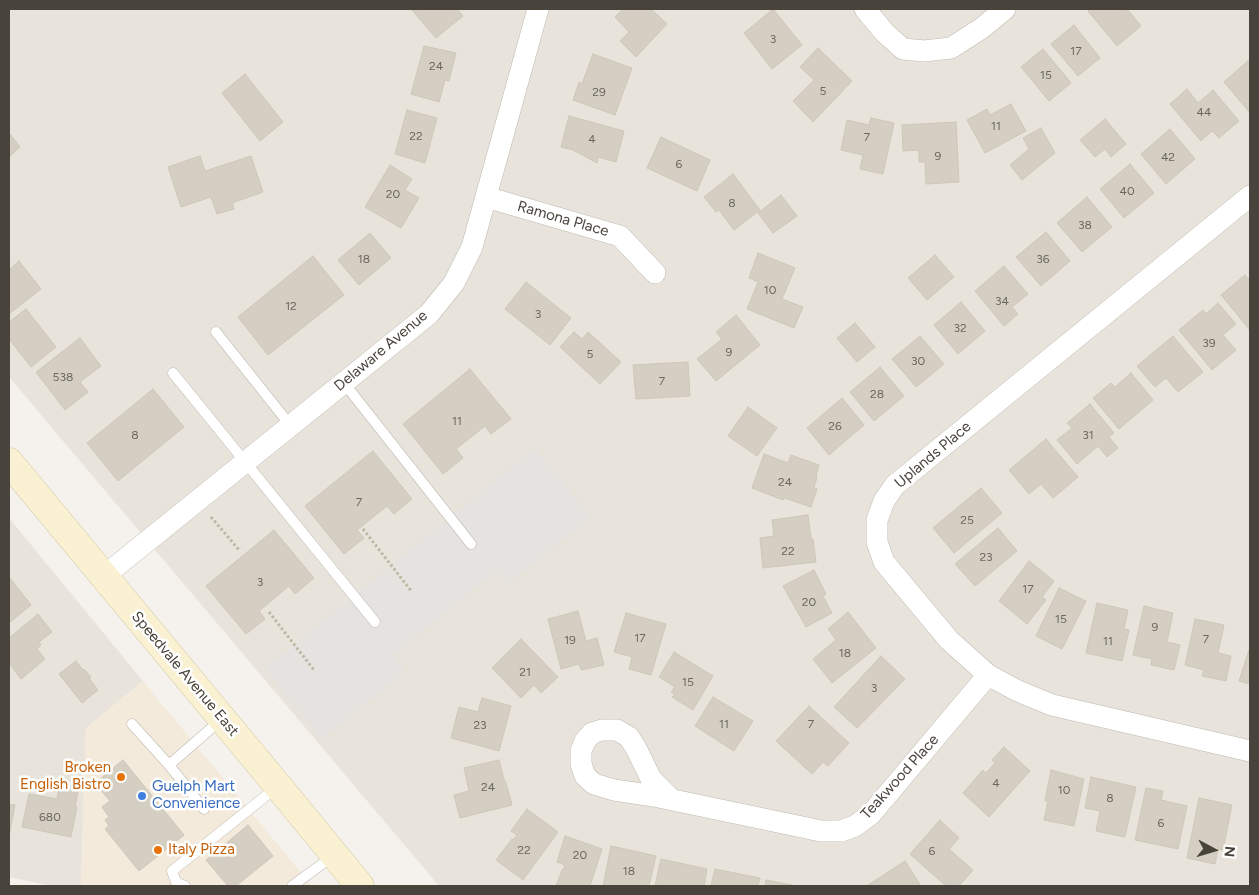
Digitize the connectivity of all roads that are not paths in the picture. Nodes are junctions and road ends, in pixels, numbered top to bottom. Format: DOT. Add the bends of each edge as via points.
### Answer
graph roads {
  1 [pos="537,9"];
  2 [pos="865,9"];
  3 [pos="1005,9"];
  4 [pos="1250,196"];
  5 [pos="486,197"];
  6 [pos="655,273"];
  7 [pos="216,332"];
  8 [pos="173,372"];
  9 [pos="344,383"];
  10 [pos="290,425"];
  11 [pos="245,461"];
  12 [pos="9,462"];
  13 [pos="471,544"];
  14 [pos="104,576"];
  15 [pos="375,622"];
  16 [pos="988,675"];
  17 [pos="222,719"];
  18 [pos="132,724"];
  19 [pos="1250,751"];
  20 [pos="169,765"];
  21 [pos="278,786"];
  22 [pos="671,799"];
  23 [pos="204,810"];
  24 [pos="334,855"];
  25 [pos="185,886"];
  26 [pos="292,886"];
  27 [pos="358,886"];
  1 -- 5 [label="street, Delaware Avenue"];
  2 -- 3 [label="street" via="903,49 924,51 951,48"];
  4 -- 16 [label="street, Uplands Place" via="896,485 884,501 877,520 877,542 884,562 949,640"];
  5 -- 6 [label="street, Ramona Place" via="620,236"];
  5 -- 9 [label="street, Delaware Avenue" via="472,248 454,283 429,314"];
  7 -- 10 [label="lane"];
  8 -- 11 [label="lane"];
  9 -- 10 [label="street, Delaware Avenue"];
  9 -- 13 [label="lane"];
  10 -- 11 [label="street, Delaware Avenue"];
  11 -- 14 [label="street, Delaware Avenue"];
  11 -- 15 [label="lane"];
  12 -- 14 [label="main road, Speedvale Avenue East"];
  14 -- 17 [label="main road, Speedvale Avenue East"];
  16 -- 19 [label="street, Uplands Place" via="1018,692 1052,705"];
  16 -- 22 [label="street, Teakwood Place" via="870,814 855,826 841,831 821,831"];
  17 -- 20 [label="lane"];
  17 -- 21 [label="main road, Speedvale Avenue East"];
  18 -- 20 [label="lane"];
  20 -- 23 [label="lane"];
  21 -- 24 [label="main road, Speedvale Avenue East"];
  21 -- 25 [label="lane" via="172,870 176,882"];
  24 -- 26 [label="lane"];
  24 -- 27 [label="main road, Speedvale Avenue East"];
}
